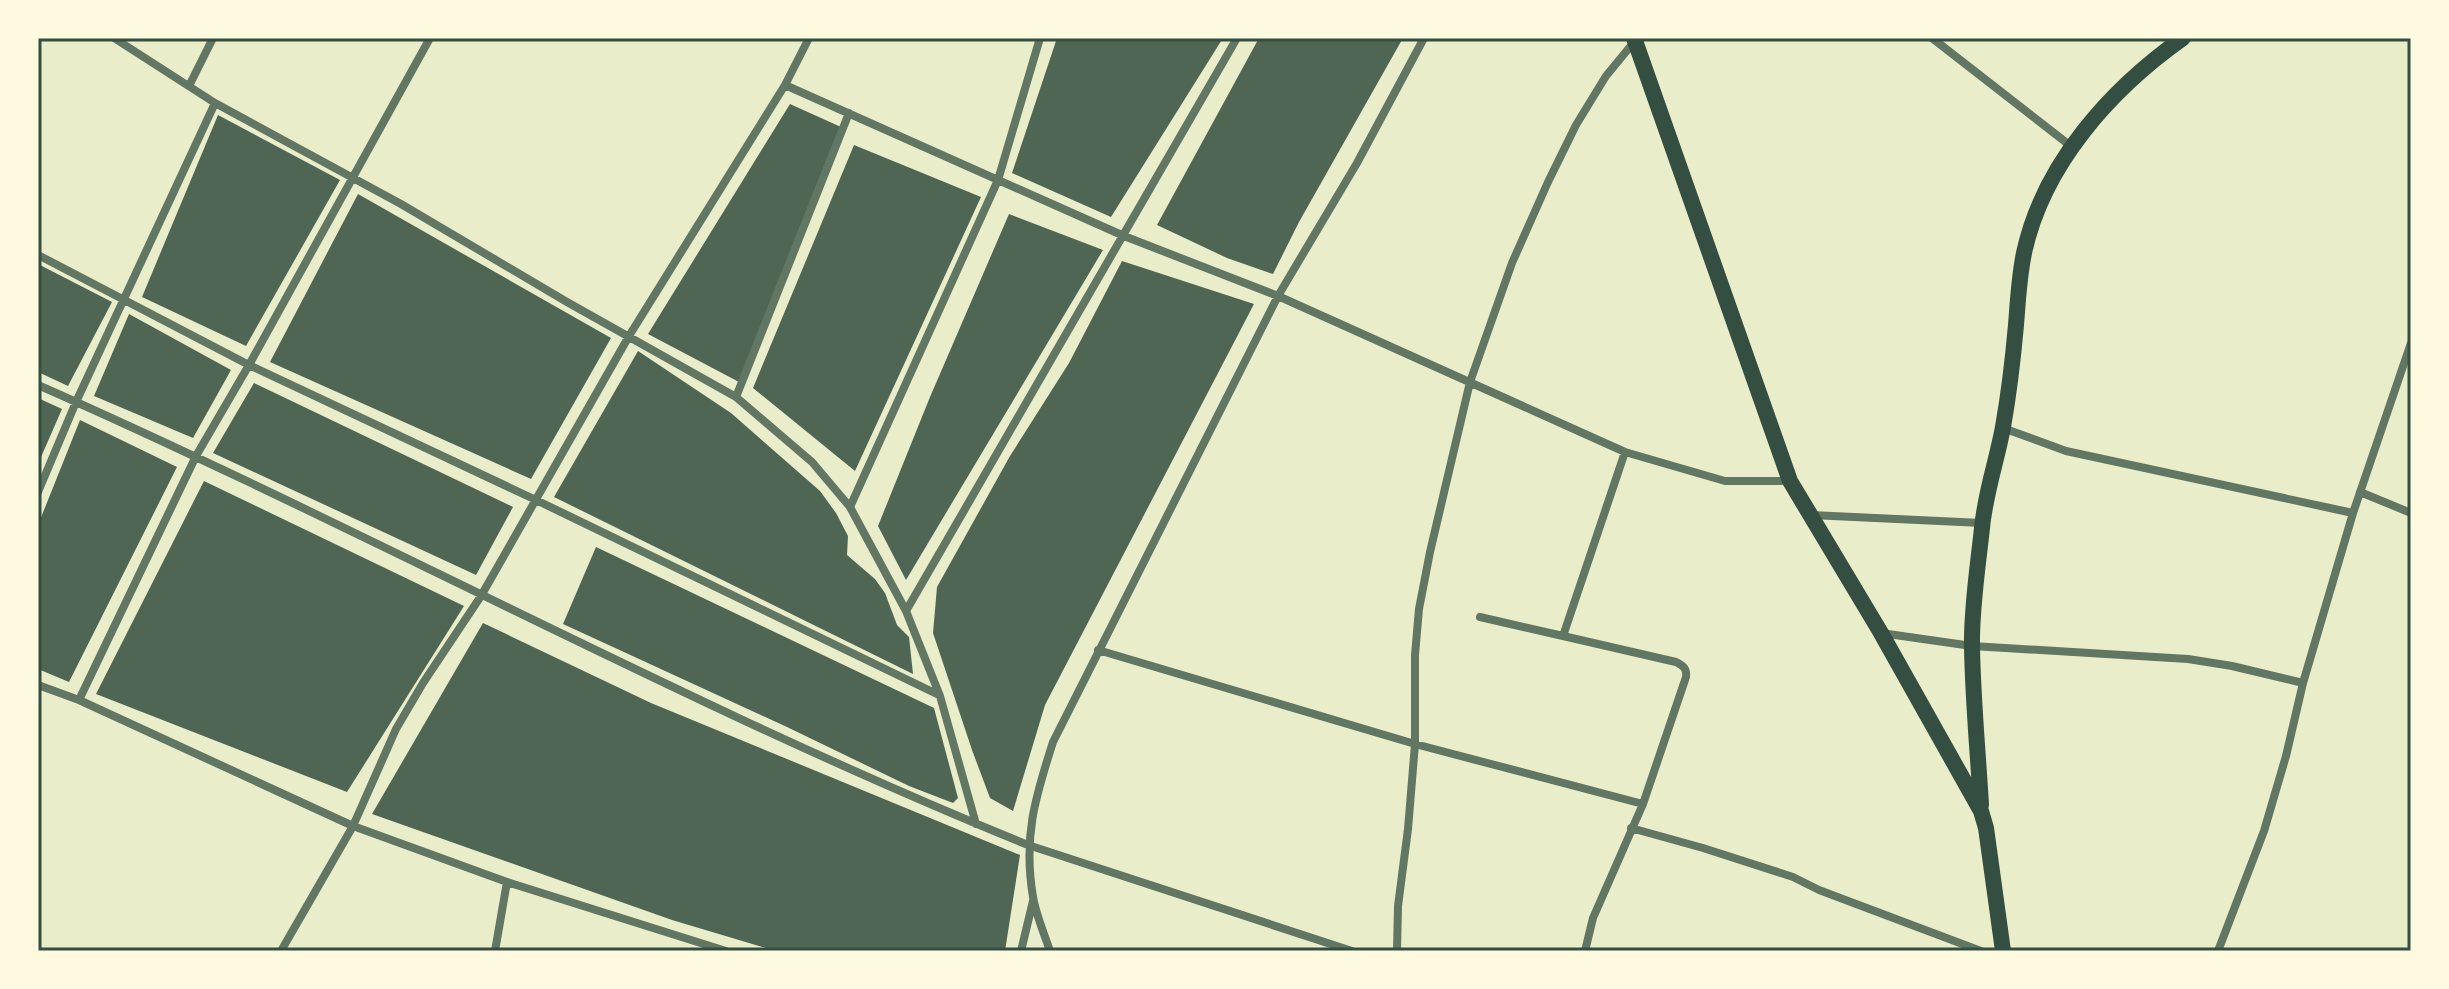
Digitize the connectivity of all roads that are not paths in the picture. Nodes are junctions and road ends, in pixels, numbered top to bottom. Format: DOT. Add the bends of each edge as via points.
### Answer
graph roads {
  1 [pos="114,38"];
  2 [pos="213,38"];
  3 [pos="430,38"];
  4 [pos="809,38"];
  5 [pos="1040,38"];
  6 [pos="1237,38"];
  7 [pos="1424,38"];
  8 [pos="1932,38"];
  9 [pos="2183,38"];
  10 [pos="1634,40"];
  11 [pos="785,85"];
  12 [pos="189,86"];
  13 [pos="215,103"];
  14 [pos="849,113"];
  15 [pos="2073,148"];
  16 [pos="352,176"];
  17 [pos="998,180"];
  18 [pos="1124,236"];
  19 [pos="38,255"];
  20 [pos="1278,296"];
  21 [pos="123,300"];
  22 [pos="629,336"];
  23 [pos="2411,343"];
  24 [pos="249,365"];
  25 [pos="1470,382"];
  26 [pos="38,385"];
  27 [pos="736,397"];
  28 [pos="76,402"];
  29 [pos="2003,428"];
  30 [pos="1625,452"];
  31 [pos="196,456"];
  32 [pos="1790,481"];
  33 [pos="38,492"];
  34 [pos="2360,492"];
  35 [pos="536,500"];
  36 [pos="850,507"];
  37 [pos="2353,513"];
  38 [pos="2411,513"];
  39 [pos="1811,515"];
  40 [pos="1982,523"];
  41 [pos="481,596"];
  42 [pos="906,611"];
  43 [pos="1480,617"];
  44 [pos="1881,633"];
  45 [pos="1563,636"];
  46 [pos="1972,646"];
  47 [pos="1098,650"];
  48 [pos="2303,683"];
  49 [pos="38,685"];
  50 [pos="940,696"];
  51 [pos="79,700"];
  52 [pos="1415,744"];
  53 [pos="1643,804"];
  54 [pos="1981,811"];
  55 [pos="976,824"];
  56 [pos="353,826"];
  57 [pos="1631,828"];
  58 [pos="1028,845"];
  59 [pos="507,882"];
  60 [pos="1033,899"];
  61 [pos="281,951"];
  62 [pos="495,951"];
  63 [pos="726,951"];
  64 [pos="1021,951"];
  65 [pos="1050,951"];
  66 [pos="1352,951"];
  67 [pos="1397,951"];
  68 [pos="1585,951"];
  69 [pos="1981,951"];
  70 [pos="2003,951"];
  71 [pos="2218,951"];
  1 -- 12 [label="street"];
  2 -- 12 [label="street"];
  3 -- 16 [label="street"];
  4 -- 11 [label="street"];
  5 -- 17 [label="street"];
  6 -- 18 [label="street"];
  7 -- 20 [label="street"];
  8 -- 15 [label="street"];
  9 -- 15 [label="main road" via="2122,88"];
  10 -- 25 [label="street" via="1576,125 1548,182 1512,263"];
  10 -- 32 [label="main road"];
  11 -- 14 [label="street"];
  11 -- 22 [label="street"];
  12 -- 13 [label="street"];
  13 -- 16 [label="street"];
  13 -- 21 [label="street"];
  14 -- 17 [label="street"];
  14 -- 27 [label="street"];
  15 -- 29 [label="main road" via="2036,214 2025,249"];
  16 -- 22 [label="street"];
  16 -- 24 [label="street"];
  17 -- 18 [label="street"];
  17 -- 36 [label="street"];
  18 -- 20 [label="street"];
  18 -- 42 [label="street"];
  19 -- 21 [label="street"];
  20 -- 25 [label="street"];
  20 -- 47 [label="street"];
  21 -- 24 [label="street"];
  21 -- 28 [label="street"];
  22 -- 27 [label="street"];
  22 -- 35 [label="street"];
  23 -- 34 [label="street"];
  24 -- 31 [label="street"];
  24 -- 35 [label="street"];
  25 -- 30 [label="street"];
  25 -- 52 [label="street" via="1419,609"];
  26 -- 28 [label="street"];
  27 -- 36 [label="street" via="812,462"];
  28 -- 31 [label="street"];
  28 -- 33 [label="street"];
  29 -- 37 [label="street" via="2066,451"];
  29 -- 40 [label="main road"];
  30 -- 32 [label="street" via="1725,481"];
  30 -- 45 [label="street"];
  31 -- 41 [label="street"];
  31 -- 51 [label="street"];
  32 -- 39 [label="main road"];
  34 -- 37 [label="street"];
  34 -- 38 [label="street"];
  35 -- 41 [label="street"];
  35 -- 50 [label="street"];
  36 -- 42 [label="street"];
  37 -- 48 [label="street"];
  39 -- 40 [label="street"];
  39 -- 44 [label="main road"];
  40 -- 46 [label="main road"];
  41 -- 55 [label="street"];
  41 -- 56 [label="street" via="396,729"];
  42 -- 50 [label="street"];
  43 -- 45 [label="street"];
  44 -- 46 [label="street"];
  44 -- 54 [label="main road"];
  45 -- 53 [label="street" via="1676,662 1687,670"];
  46 -- 48 [label="street" via="2188,659"];
  46 -- 54 [label="main road"];
  47 -- 52 [label="street"];
  47 -- 58 [label="street" via="1053,742 1034,799"];
  48 -- 71 [label="street" via="2264,831"];
  49 -- 51 [label="street"];
  50 -- 55 [label="street"];
  51 -- 56 [label="street"];
  52 -- 53 [label="street"];
  52 -- 67 [label="street"];
  53 -- 57 [label="street"];
  54 -- 70 [label="main road"];
  55 -- 58 [label="street"];
  56 -- 59 [label="street"];
  56 -- 61 [label="street"];
  57 -- 68 [label="street" via="1593,918"];
  57 -- 69 [label="street" via="1793,877"];
  58 -- 60 [label="street"];
  58 -- 66 [label="street"];
  59 -- 62 [label="street"];
  59 -- 63 [label="street"];
  60 -- 64 [label="street"];
  60 -- 65 [label="street"];
}
